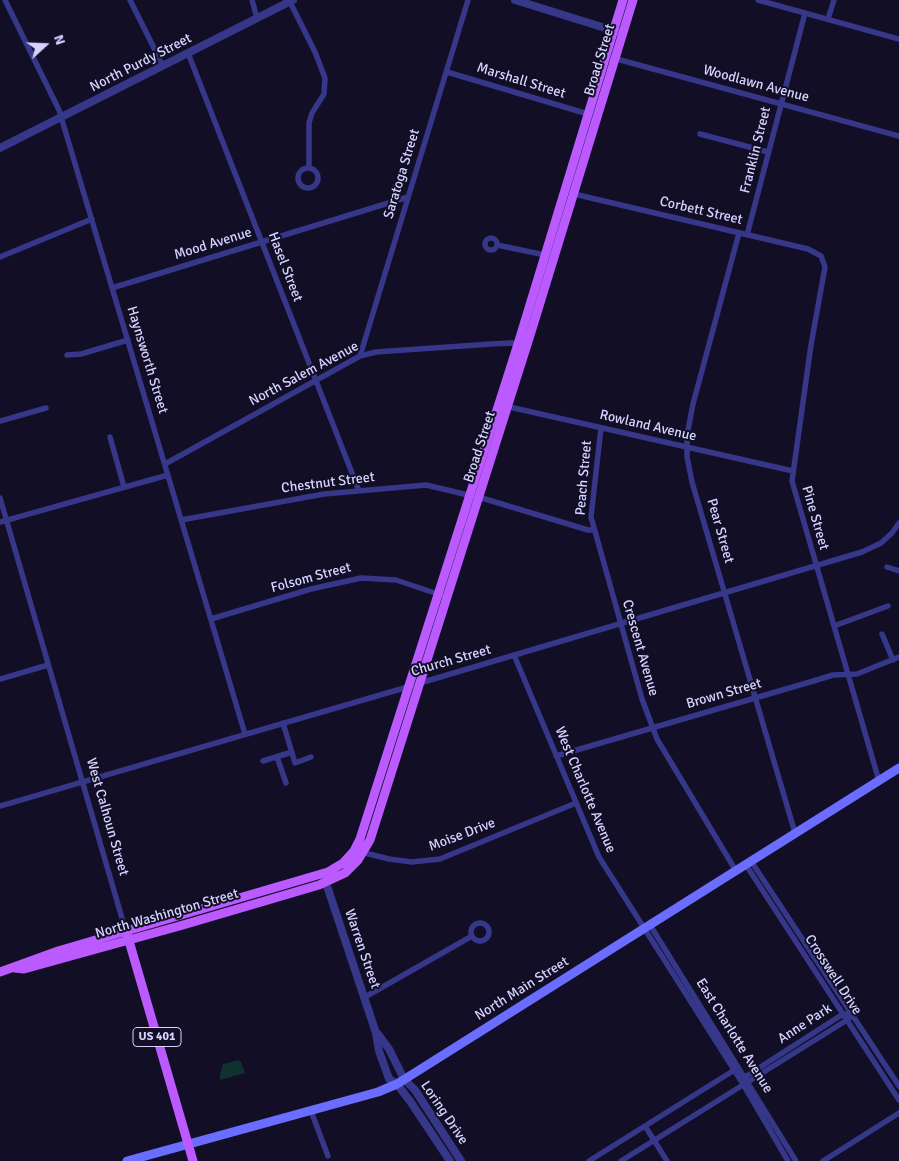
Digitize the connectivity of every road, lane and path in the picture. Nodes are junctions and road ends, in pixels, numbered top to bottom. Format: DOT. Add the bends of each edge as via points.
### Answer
graph roads {
  1 [pos="5,0"];
  2 [pos="130,0"];
  3 [pos="252,0"];
  4 [pos="468,0"];
  5 [pos="515,0"];
  6 [pos="623,0"];
  7 [pos="633,0"];
  8 [pos="758,0"];
  9 [pos="834,0"];
  10 [pos="292,1"];
  11 [pos="805,13"];
  12 [pos="257,18"];
  13 [pos="828,19"];
  14 [pos="618,32"];
  15 [pos="899,39"];
  16 [pos="188,53"];
  17 [pos="611,57"];
  18 [pos="163,66"];
  19 [pos="447,72"];
  20 [pos="780,103"];
  21 [pos="588,114"];
  22 [pos="61,118"];
  23 [pos="700,134"];
  24 [pos="899,136"];
  25 [pos="0,148"];
  26 [pos="768,152"];
  27 [pos="308,168"];
  28 [pos="574,194"];
  29 [pos="408,197"];
  30 [pos="92,219"];
  31 [pos="739,233"];
  32 [pos="747,235"];
  33 [pos="262,242"];
  34 [pos="497,245"];
  35 [pos="545,255"];
  36 [pos="822,256"];
  37 [pos="0,257"];
  38 [pos="112,288"];
  39 [pos="128,340"];
  40 [pos="522,345"];
  41 [pos="67,355"];
  42 [pos="360,356"];
  43 [pos="316,380"];
  44 [pos="503,406"];
  45 [pos="46,408"];
  46 [pos="0,421"];
  47 [pos="601,428"];
  48 [pos="110,437"];
  49 [pos="686,448"];
  50 [pos="165,464"];
  51 [pos="793,472"];
  52 [pos="168,475"];
  53 [pos="124,487"];
  54 [pos="359,491"];
  55 [pos="474,496"];
  56 [pos="0,498"];
  57 [pos="181,520"];
  58 [pos="3,521"];
  59 [pos="899,523"];
  60 [pos="594,530"];
  61 [pos="816,565"];
  62 [pos="886,567"];
  63 [pos="899,571"];
  64 [pos="725,593"];
  65 [pos="442,595"];
  66 [pos="888,606"];
  67 [pos="211,619"];
  68 [pos="620,624"];
  69 [pos="834,626"];
  70 [pos="882,634"];
  71 [pos="514,655"];
  72 [pos="896,659"];
  73 [pos="48,665"];
  74 [pos="848,674"];
  75 [pos="0,679"];
  76 [pos="419,683"];
  77 [pos="409,686"];
  78 [pos="755,698"];
  79 [pos="283,723"];
  80 [pos="652,728"];
  81 [pos="245,734"];
  82 [pos="292,752"];
  83 [pos="277,756"];
  84 [pos="556,756"];
  85 [pos="311,758"];
  86 [pos="263,761"];
  87 [pos="899,768"];
  88 [pos="879,780"];
  89 [pos="82,782"];
  90 [pos="286,783"];
  91 [pos="576,803"];
  92 [pos="0,806"];
  93 [pos="795,833"];
  94 [pos="354,851"];
  95 [pos="363,853"];
  96 [pos="748,863"];
  97 [pos="736,870"];
  98 [pos="325,878"];
  99 [pos="647,927"];
  100 [pos="128,936"];
  101 [pos="472,936"];
  102 [pos="0,972"];
  103 [pos="364,997"];
  104 [pos="843,1014"];
  105 [pos="852,1015"];
  106 [pos="848,1020"];
  107 [pos="376,1033"];
  108 [pos="736,1069"];
  109 [pos="400,1081"];
  110 [pos="745,1081"];
  111 [pos="899,1086"];
  112 [pos="899,1100"];
  113 [pos="311,1111"];
  114 [pos="899,1113"];
  115 [pos="645,1126"];
  116 [pos="654,1140"];
  117 [pos="188,1144"];
  118 [pos="328,1156"];
  119 [pos="127,1161"];
  120 [pos="192,1161"];
  121 [pos="450,1161"];
  122 [pos="461,1161"];
  123 [pos="589,1161"];
  124 [pos="621,1161"];
  125 [pos="667,1161"];
  126 [pos="788,1161"];
  127 [pos="796,1161"];
  128 [pos="823,1161"];
  1 -- 22 [label="street, Haynsworth Street"];
  2 -- 18 [label="street"];
  3 -- 12 [label="street"];
  4 -- 19 [label="street, Saratoga Street"];
  5 -- 14 [label="street"];
  6 -- 14 [label="main road, Broad Street"];
  7 -- 14 [label="main road, Broad Street"];
  8 -- 11 [label="street"];
  9 -- 13 [label="street"];
  10 -- 12 [label="street, North Purdy Street"];
  10 -- 27 [label="street" via="325,78 324,94 309,123"];
  11 -- 13 [label="street"];
  11 -- 20 [label="street, Franklin Street"];
  12 -- 16 [label="street, North Purdy Street"];
  13 -- 15 [label="street"];
  14 -- 17 [label="main road, Broad Street"];
  16 -- 18 [label="street, North Purdy Street"];
  16 -- 33 [label="street, Hasel Street"];
  17 -- 20 [label="street, Woodlawn Avenue"];
  17 -- 21 [label="main road, Broad Street"];
  17 -- 28 [label="main road, Broad Street"];
  18 -- 22 [label="street, North Purdy Street"];
  19 -- 21 [label="street, Marshall Street"];
  19 -- 29 [label="street, Saratoga Street"];
  20 -- 24 [label="street, Woodlawn Avenue"];
  20 -- 26 [label="street, Franklin Street"];
  21 -- 35 [label="main road, Broad Street"];
  22 -- 25 [label="street, North Purdy Street"];
  22 -- 30 [label="street, Haynsworth Street"];
  23 -- 26 [label="street"];
  26 -- 32 [label="street, Franklin Street"];
  28 -- 31 [label="street, Corbett Street"];
  28 -- 40 [label="main road, Broad Street"];
  29 -- 33 [label="street, Mood Avenue"];
  29 -- 42 [label="street, Saratoga Street"];
  30 -- 37 [label="street"];
  30 -- 38 [label="street, Haynsworth Street"];
  31 -- 32 [label="street, Corbett Street"];
  31 -- 49 [label="street, Pear Street" via="698,384"];
  32 -- 36 [label="street, Corbett Street" via="808,249"];
  33 -- 38 [label="street, Mood Avenue"];
  33 -- 43 [label="street, Hasel Street"];
  34 -- 35 [label="street"];
  35 -- 40 [label="main road, Broad Street"];
  36 -- 51 [label="street, Pine Street" via="825,267"];
  38 -- 39 [label="street, Haynsworth Street"];
  39 -- 41 [label="street"];
  39 -- 50 [label="street, Haynsworth Street"];
  40 -- 42 [label="street, North Salem Avenue" via="491,344 376,352"];
  40 -- 44 [label="main road, Broad Street"];
  42 -- 43 [label="street, North Salem Avenue"];
  43 -- 50 [label="street, North Salem Avenue"];
  43 -- 54 [label="street, Hasel Street"];
  44 -- 47 [label="street, Rowland Avenue"];
  44 -- 55 [label="main road, Broad Street"];
  45 -- 46 [label="street"];
  47 -- 49 [label="street, Rowland Avenue"];
  47 -- 60 [label="street, Peach Street" via="590,517"];
  48 -- 53 [label="street"];
  49 -- 51 [label="street, Rowland Avenue"];
  49 -- 64 [label="street, Pear Street" via="692,482"];
  50 -- 52 [label="street, Haynsworth Street"];
  51 -- 61 [label="street, Pine Street" via="793,488"];
  52 -- 53 [label="street"];
  52 -- 57 [label="street, Haynsworth Street"];
  53 -- 58 [label="street"];
  54 -- 55 [label="street, Chestnut Street" via="426,485"];
  54 -- 57 [label="street, Chestnut Street"];
  55 -- 60 [label="street"];
  55 -- 65 [label="main road, Broad Street"];
  56 -- 58 [label="street, West Calhoun Street"];
  57 -- 67 [label="street, Haynsworth Street"];
  58 -- 73 [label="street, West Calhoun Street"];
  59 -- 61 [label="street, Church Street" via="881,543"];
  60 -- 68 [label="street, Crescent Avenue"];
  61 -- 64 [label="street, Church Street"];
  61 -- 69 [label="street, Pine Street"];
  62 -- 63 [label="street"];
  64 -- 68 [label="street, Church Street"];
  64 -- 78 [label="street, Pear Street"];
  65 -- 67 [label="street, Folsom Street" via="396,580 361,578 311,589"];
  65 -- 76 [label="main road, Broad Street"];
  65 -- 77 [label="main road, Broad Street"];
  66 -- 69 [label="street"];
  67 -- 81 [label="street, Haynsworth Street"];
  68 -- 71 [label="street, Church Street"];
  68 -- 80 [label="street, Crescent Avenue"];
  69 -- 74 [label="street, Pine Street"];
  70 -- 72 [label="street"];
  71 -- 76 [label="street, Church Street"];
  71 -- 84 [label="street, West Charlotte Avenue"];
  72 -- 74 [label="street, Brown Street" via="857,674"];
  73 -- 75 [label="street"];
  73 -- 89 [label="street, West Calhoun Street"];
  74 -- 78 [label="street, Brown Street" via="833,675"];
  74 -- 88 [label="street, Pine Street"];
  76 -- 77 [label="street, Church Street"];
  76 -- 95 [label="main road, Broad Street" via="370,840"];
  77 -- 79 [label="street, Church Street"];
  77 -- 94 [label="main road, Broad Street"];
  78 -- 80 [label="street, Brown Street"];
  78 -- 93 [label="street, Pear Street"];
  79 -- 81 [label="street, Church Street"];
  79 -- 82 [label="street"];
  80 -- 84 [label="street, Brown Street"];
  80 -- 97 [label="street, Crescent Avenue"];
  81 -- 89 [label="street, Church Street"];
  82 -- 83 [label="street"];
  82 -- 85 [label="street" via="295,763"];
  83 -- 86 [label="street"];
  83 -- 90 [label="street"];
  84 -- 91 [label="street, West Charlotte Avenue"];
  87 -- 88 [label="main road, North Main Street"];
  88 -- 93 [label="main road, North Main Street"];
  89 -- 92 [label="street, Church Street"];
  89 -- 100 [label="street, West Calhoun Street"];
  91 -- 95 [label="street, Moise Drive" via="440,859 412,862"];
  91 -- 99 [label="street, West Charlotte Avenue" via="599,857"];
  93 -- 96 [label="main road, North Main Street"];
  94 -- 95 [label="street, Moise Drive"];
  94 -- 98 [label="main road, Broad Street"];
  95 -- 98 [label="main road, Broad Street" via="345,873"];
  96 -- 97 [label="main road, North Main Street"];
  96 -- 104 [label="street, Crosswell Drive"];
  96 -- 105 [label="street, Crosswell Drive"];
  97 -- 99 [label="main road, North Main Street"];
  98 -- 100 [label="main road, North Washington Street"];
  98 -- 103 [label="street, Warren Street"];
  99 -- 108 [label="street, East Charlotte Avenue"];
  99 -- 109 [label="main road, North Main Street"];
  100 -- 102 [label="main road, North Washington Street" via="58,951"];
  100 -- 117 [label="main road, West Calhoun Street / US 401"];
  101 -- 103 [label="street"];
  103 -- 107 [label="street, Warren Street"];
  104 -- 105 [label="street, Anne Park"];
  104 -- 106 [label="street, Crosswell Drive"];
  104 -- 110 [label="street, Anne Park"];
  105 -- 106 [label="street, Anne Park"];
  105 -- 111 [label="street, Crosswell Drive"];
  106 -- 110 [label="street, Anne Park"];
  106 -- 112 [label="street, Crosswell Drive"];
  107 -- 109 [label="street, Warren Street" via="389,1049"];
  107 -- 109 [label="street, Warren Street" via="389,1080"];
  108 -- 110 [label="street, East Charlotte Avenue"];
  108 -- 115 [label="street"];
  109 -- 113 [label="main road, North Main Street" via="378,1092"];
  109 -- 121 [label="street, Loring Drive"];
  109 -- 122 [label="street, Loring Drive" via="419,1096"];
  110 -- 116 [label="street, Anne Park"];
  110 -- 126 [label="street, East Charlotte Avenue"];
  110 -- 127 [label="street, East Charlotte Avenue"];
  113 -- 117 [label="main road, North Main Street"];
  113 -- 118 [label="street"];
  114 -- 128 [label="street"];
  115 -- 116 [label="street"];
  115 -- 123 [label="street"];
  116 -- 124 [label="street, Anne Park"];
  116 -- 125 [label="street"];
  117 -- 119 [label="main road, North Main Street"];
  117 -- 120 [label="main road, US 401"];
}
